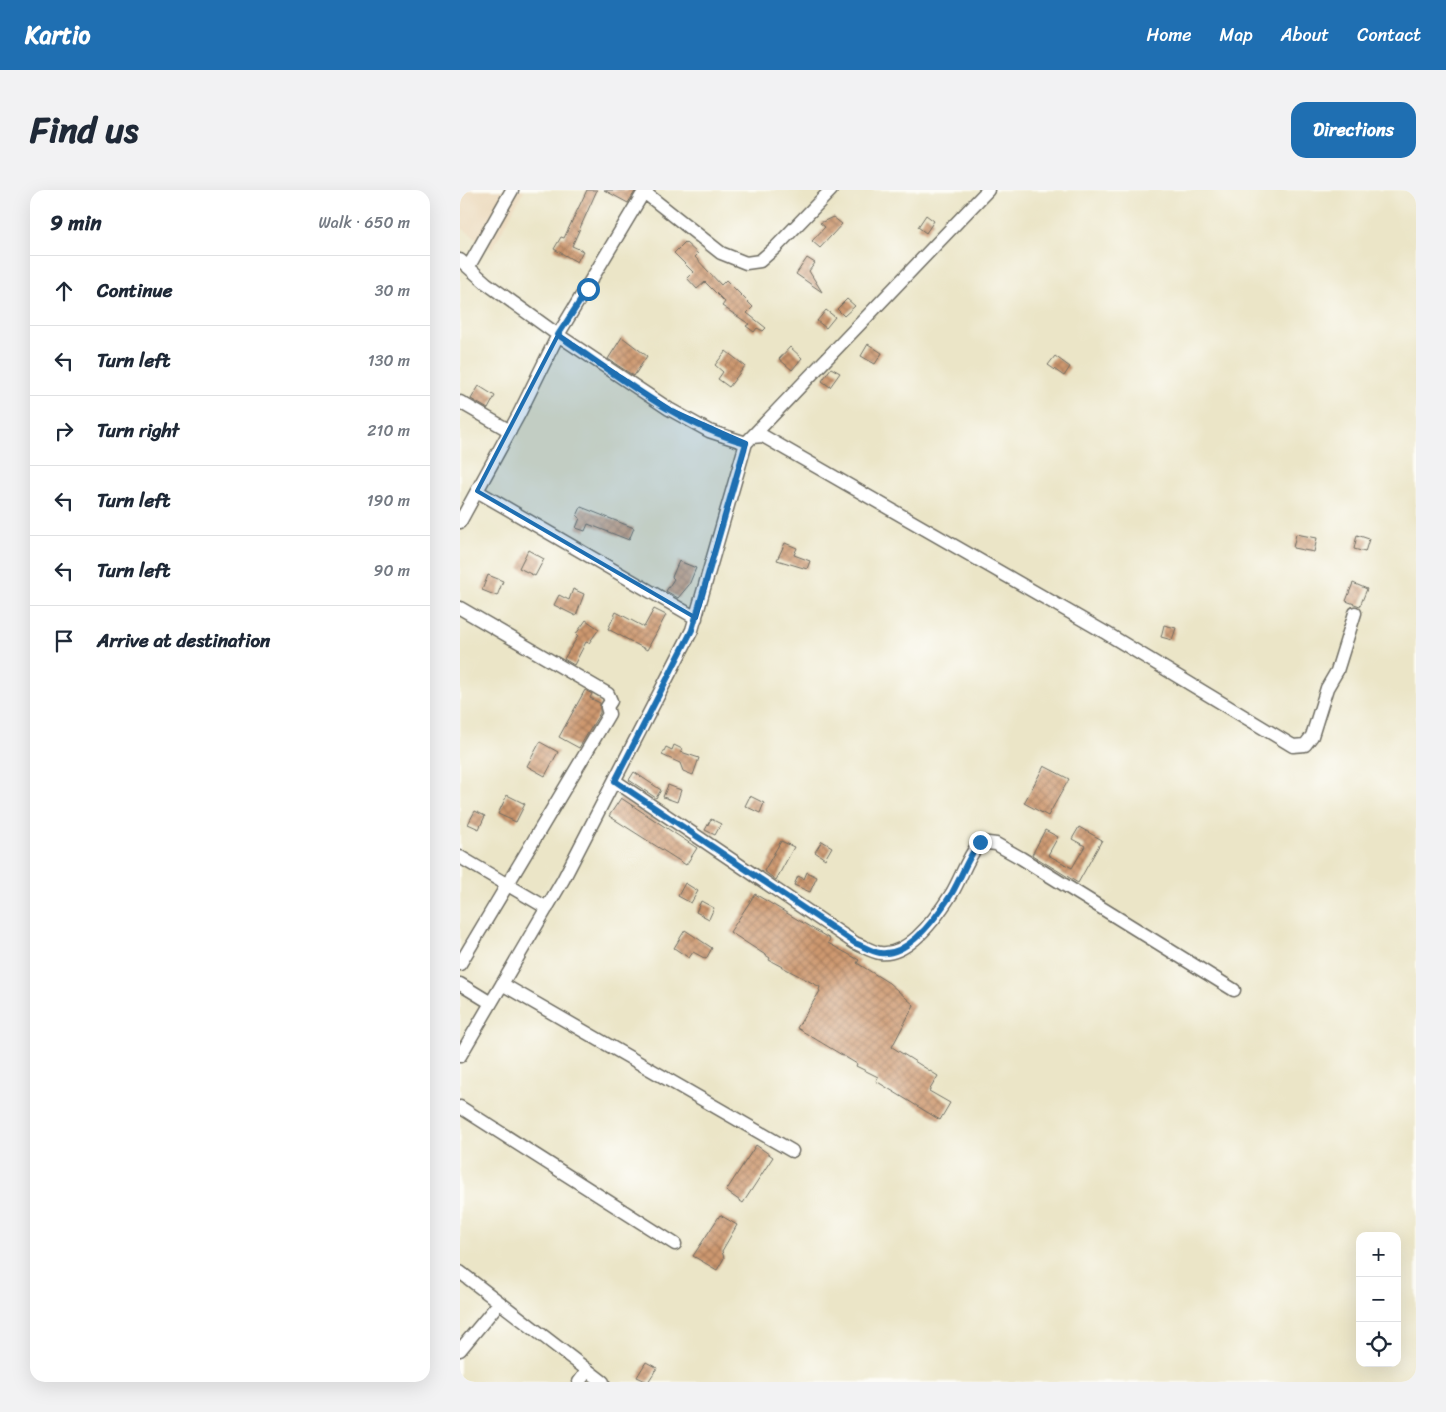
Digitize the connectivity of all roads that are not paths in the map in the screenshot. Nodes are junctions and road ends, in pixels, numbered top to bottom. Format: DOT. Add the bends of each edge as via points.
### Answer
graph roads {
  1 [pos="512,190"];
  2 [pos="831,190"];
  3 [pos="988,190"];
  4 [pos="645,191"];
  5 [pos="464,263"];
  6 [pos="558,335"];
  7 [pos="460,402"];
  8 [pos="510,431"];
  9 [pos="749,440"];
  10 [pos="478,491"];
  11 [pos="460,522"];
  12 [pos="460,608"];
  13 [pos="1355,613"];
  14 [pos="696,618"];
  15 [pos="615,781"];
  16 [pos="460,857"];
  17 [pos="508,884"];
  18 [pos="547,908"];
  19 [pos="460,964"];
  20 [pos="460,984"];
  21 [pos="502,984"];
  22 [pos="1234,990"];
  23 [pos="491,1003"];
  24 [pos="460,1056"];
  25 [pos="460,1107"];
  26 [pos="792,1151"];
  27 [pos="675,1244"];
  28 [pos="460,1272"];
  29 [pos="499,1303"];
  30 [pos="460,1350"];
  31 [pos="588,1370"];
  32 [pos="579,1382"];
  33 [pos="603,1382"];
  1 -- 5 [label="street"];
  2 -- 4 [label="street" via="776,248 760,261 746,263 721,253"];
  3 -- 9 [label="street"];
  4 -- 6 [label="street"];
  5 -- 6 [label="street"];
  6 -- 8 [label="street"];
  6 -- 9 [label="street" via="669,409 709,431"];
  7 -- 8 [label="street"];
  8 -- 10 [label="street"];
  9 -- 13 [label="street" via="763,436 1106,633 1293,746 1305,746 1312,736"];
  9 -- 14 [label="street"];
  10 -- 11 [label="street"];
  10 -- 14 [label="street"];
  12 -- 17 [label="street" via="608,694 611,701 607,707 610,714"];
  14 -- 15 [label="street"];
  15 -- 18 [label="street"];
  15 -- 22 [label="street" via="855,943 880,953 898,952 914,941 952,893 971,853 980,842 996,844 1021,858"];
  16 -- 17 [label="street"];
  17 -- 18 [label="street"];
  17 -- 19 [label="street"];
  18 -- 21 [label="street"];
  20 -- 23 [label="street"];
  21 -- 23 [label="street"];
  21 -- 26 [label="street"];
  23 -- 24 [label="street"];
  25 -- 27 [label="street"];
  28 -- 29 [label="street"];
  29 -- 30 [label="street"];
  29 -- 31 [label="street"];
  31 -- 32 [label="street"];
  31 -- 33 [label="street"];
}
